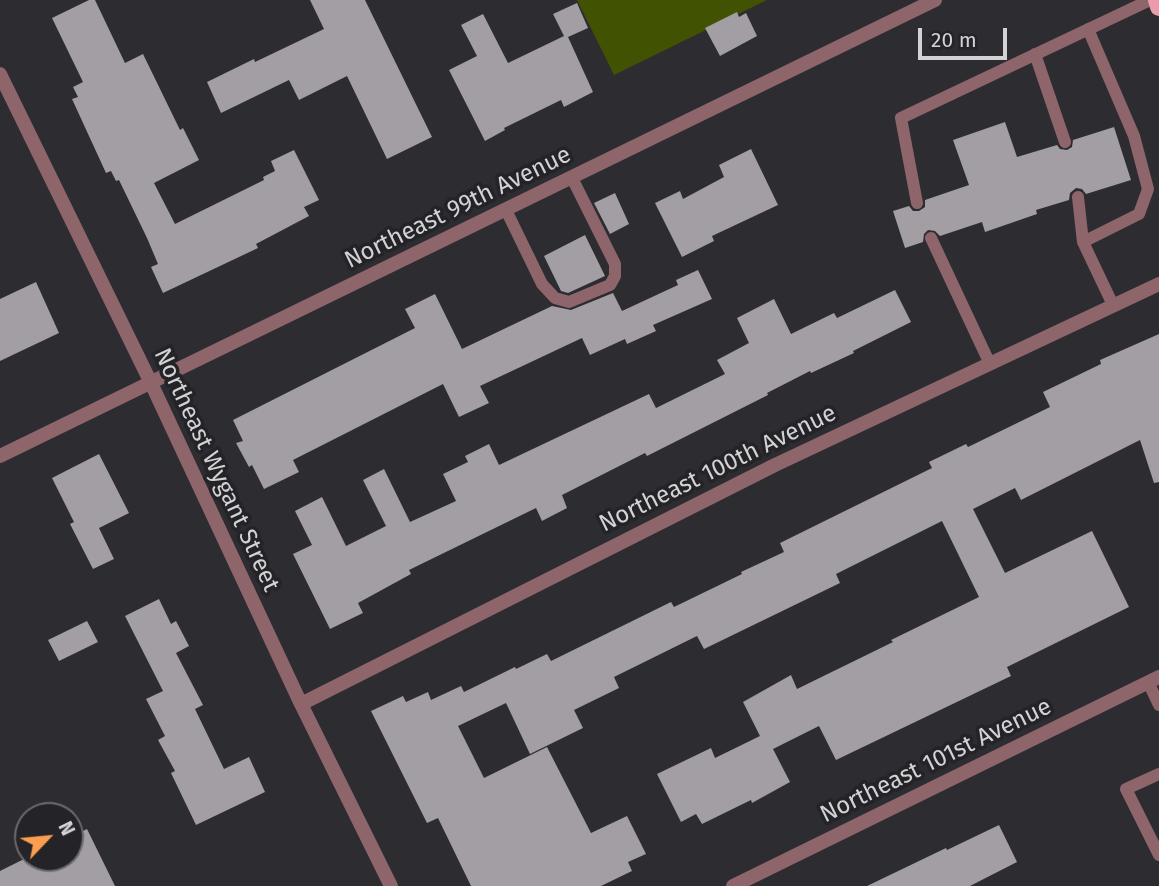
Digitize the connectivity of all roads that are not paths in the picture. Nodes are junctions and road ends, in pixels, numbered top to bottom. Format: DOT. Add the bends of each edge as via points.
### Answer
graph roads {
  1 [pos="936,0"];
  2 [pos="1150,0"];
  3 [pos="1157,0"];
  4 [pos="1159,7"];
  5 [pos="1088,29"];
  6 [pos="1035,54"];
  7 [pos="0,74"];
  8 [pos="1065,142"];
  9 [pos="572,178"];
  10 [pos="1078,197"];
  11 [pos="917,203"];
  12 [pos="506,210"];
  13 [pos="931,239"];
  14 [pos="1083,242"];
  15 [pos="1159,284"];
  16 [pos="1113,305"];
  17 [pos="990,364"];
  18 [pos="151,383"];
  19 [pos="0,456"];
  20 [pos="1154,680"];
  21 [pos="301,704"];
  22 [pos="1159,705"];
  23 [pos="1159,774"];
  24 [pos="1159,855"];
  25 [pos="391,886"];
  26 [pos="733,886"];
  1 -- 9 [label="street, Northeast 99th Avenue"];
  2 -- 5 [label="lane"];
  3 -- 4 [label="main road"];
  5 -- 6 [label="lane"];
  5 -- 14 [label="lane" via="1134,136 1148,189 1139,214"];
  6 -- 8 [label="lane"];
  6 -- 11 [label="lane" via="901,118"];
  7 -- 18 [label="street, Northeast Wygant Street"];
  9 -- 12 [label="street, Northeast 99th Avenue"];
  9 -- 12 [label="lane" via="615,264 610,285 569,302 555,298 542,285"];
  10 -- 14 [label="lane"];
  12 -- 18 [label="street, Northeast 99th Avenue"];
  13 -- 17 [label="lane"];
  14 -- 16 [label="lane"];
  15 -- 16 [label="street, Northeast 100th Avenue"];
  16 -- 17 [label="street, Northeast 100th Avenue"];
  17 -- 21 [label="street, Northeast 100th Avenue" via="775,465"];
  18 -- 19 [label="street, Northeast 99th Avenue"];
  18 -- 21 [label="street, Northeast Wygant Street"];
  20 -- 22 [label="lane"];
  20 -- 26 [label="street, Northeast 101st Avenue"];
  21 -- 25 [label="street, Northeast Wygant Street"];
  23 -- 24 [label="lane" via="1126,789"];
}
